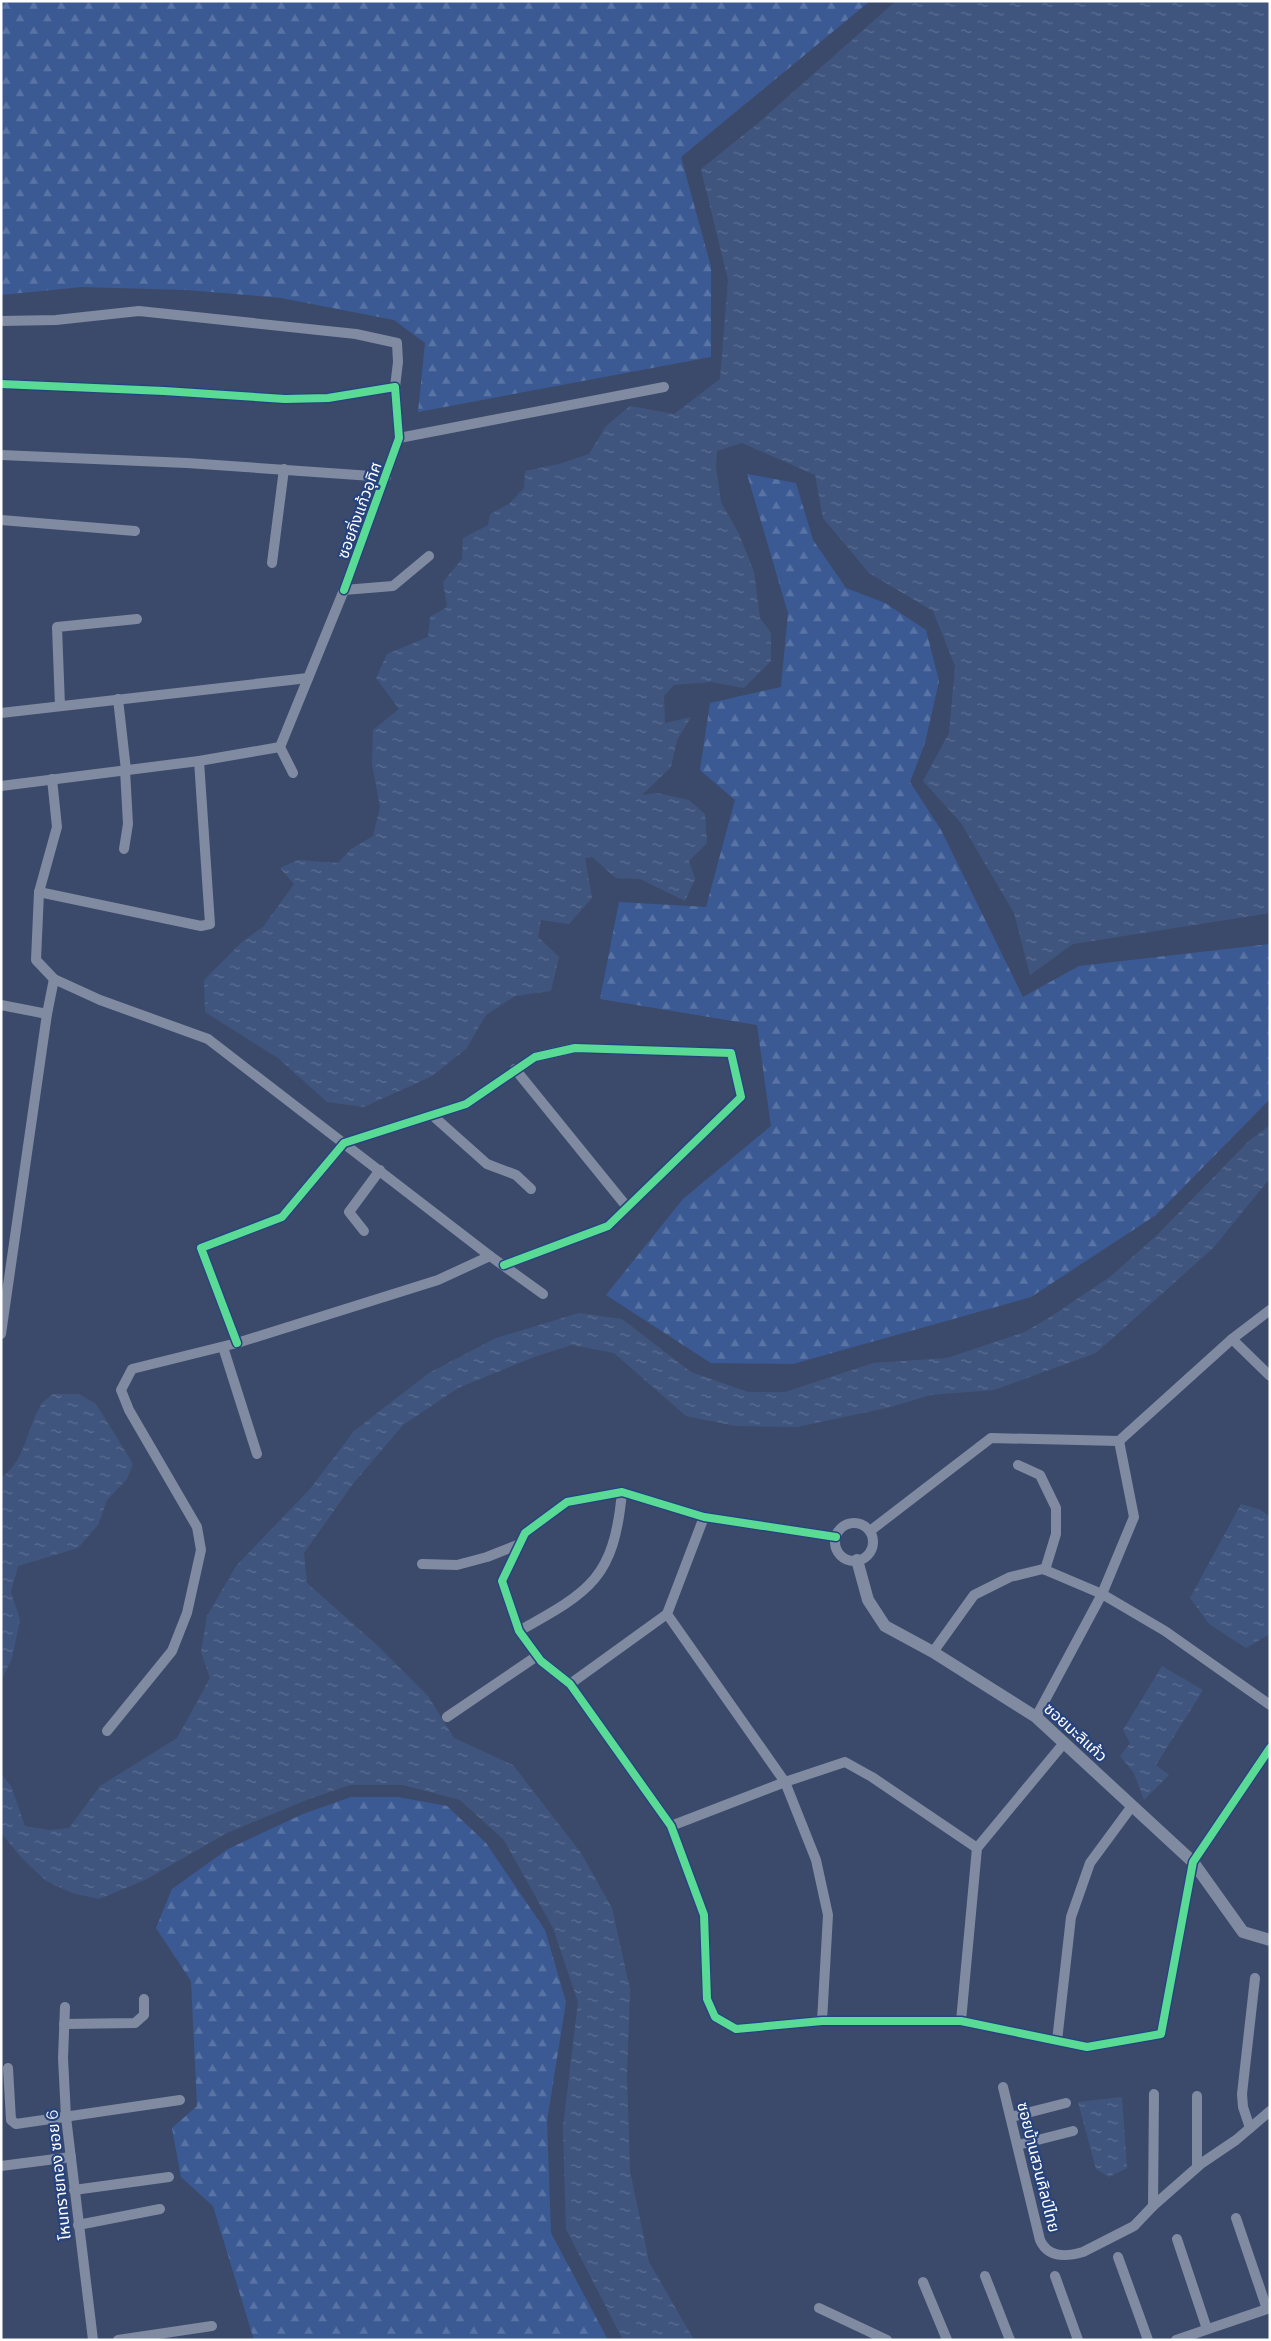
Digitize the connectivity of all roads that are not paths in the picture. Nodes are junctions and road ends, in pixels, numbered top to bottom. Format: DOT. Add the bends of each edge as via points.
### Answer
graph roads {
  1 [pos="1,321"];
  2 [pos="1,384"];
  3 [pos="395,387"];
  4 [pos="664,387"];
  5 [pos="399,438"];
  6 [pos="1,455"];
  7 [pos="284,469"];
  8 [pos="386,477"];
  9 [pos="1,520"];
  10 [pos="135,531"];
  11 [pos="429,556"];
  12 [pos="272,563"];
  13 [pos="344,590"];
  14 [pos="138,620"];
  15 [pos="308,678"];
  16 [pos="118,698"];
  17 [pos="60,706"];
  18 [pos="1,713"];
  19 [pos="280,747"];
  20 [pos="199,761"];
  21 [pos="125,770"];
  22 [pos="293,773"];
  23 [pos="52,780"];
  24 [pos="1,786"];
  25 [pos="124,849"];
  26 [pos="39,892"];
  27 [pos="54,979"];
  28 [pos="1,1005"];
  29 [pos="47,1014"];
  30 [pos="515,1069"];
  31 [pos="432,1115"];
  32 [pos="344,1143"];
  33 [pos="380,1170"];
  34 [pos="531,1189"];
  35 [pos="628,1207"];
  36 [pos="364,1231"];
  37 [pos="490,1256"];
  38 [pos="504,1265"];
  39 [pos="543,1294"];
  40 [pos="1270,1310"];
  41 [pos="1,1334"];
  42 [pos="1232,1339"];
  43 [pos="237,1343"];
  44 [pos="223,1347"];
  45 [pos="1270,1376"];
  46 [pos="1119,1442"];
  47 [pos="257,1454"];
  48 [pos="1018,1464"];
  49 [pos="622,1492"];
  50 [pos="704,1517"];
  51 [pos="870,1531"];
  52 [pos="836,1536"];
  53 [pos="520,1544"];
  54 [pos="857,1560"];
  55 [pos="422,1564"];
  56 [pos="1045,1570"];
  57 [pos="1102,1594"];
  58 [pos="667,1614"];
  59 [pos="519,1631"];
  60 [pos="933,1652"];
  61 [pos="537,1656"];
  62 [pos="570,1684"];
  63 [pos="1270,1705"];
  64 [pos="447,1717"];
  65 [pos="1036,1717"];
  66 [pos="108,1731"];
  67 [pos="1064,1743"];
  68 [pos="1270,1748"];
  69 [pos="785,1782"];
  70 [pos="1132,1806"];
  71 [pos="671,1826"];
  72 [pos="977,1848"];
  73 [pos="1193,1862"];
  74 [pos="1270,1940"];
  75 [pos="1255,1978"];
  76 [pos="144,1999"];
  77 [pos="65,2007"];
  78 [pos="822,2021"];
  79 [pos="961,2021"];
  80 [pos="64,2024"];
  81 [pos="1056,2042"];
  82 [pos="8,2068"];
  83 [pos="1003,2087"];
  84 [pos="1154,2094"];
  85 [pos="1197,2096"];
  86 [pos="180,2100"];
  87 [pos="1066,2103"];
  88 [pos="1270,2111"];
  89 [pos="66,2117"];
  90 [pos="1011,2117"];
  91 [pos="1250,2128"];
  92 [pos="1073,2131"];
  93 [pos="1018,2145"];
  94 [pos="71,2157"];
  95 [pos="1,2166"];
  96 [pos="1197,2167"];
  97 [pos="170,2177"];
  98 [pos="74,2190"];
  99 [pos="1153,2206"];
  100 [pos="160,2209"];
  101 [pos="1236,2218"];
  102 [pos="78,2225"];
  103 [pos="1177,2239"];
  104 [pos="1118,2257"];
  105 [pos="985,2276"];
  106 [pos="1055,2276"];
  107 [pos="923,2282"];
  108 [pos="818,2308"];
  109 [pos="1268,2308"];
  110 [pos="212,2326"];
  111 [pos="1207,2329"];
  112 [pos="165,2336"];
  113 [pos="93,2340"];
  114 [pos="118,2340"];
  115 [pos="887,2340"];
  116 [pos="947,2340"];
  117 [pos="1010,2340"];
  118 [pos="1078,2340"];
  119 [pos="1148,2340"];
  120 [pos="1176,2340"];
  1 -- 3 [label="street" via="56,320 138,311 356,334 397,343"];
  2 -- 3 [label="street" via="285,400 328,398"];
  3 -- 5 [label="street"];
  4 -- 5 [label="street"];
  5 -- 8 [label="street, ซอยกิ่งแก้วอุทิศ"];
  6 -- 7 [label="street"];
  7 -- 8 [label="street"];
  7 -- 12 [label="street"];
  8 -- 13 [label="street, ซอยกิ่งแก้วอุทิศ"];
  9 -- 10 [label="street"];
  11 -- 13 [label="street" via="393,586"];
  13 -- 15 [label="street, ซอยกิ่งแก้วอุทิศ"];
  14 -- 17 [label="street" via="57,627"];
  15 -- 16 [label="street"];
  15 -- 19 [label="street, ซอยกิ่งแก้วอุทิศ"];
  16 -- 17 [label="street"];
  16 -- 21 [label="street"];
  17 -- 18 [label="street"];
  19 -- 20 [label="street"];
  19 -- 22 [label="street"];
  20 -- 21 [label="street"];
  20 -- 26 [label="street" via="210,924 201,926"];
  21 -- 23 [label="street"];
  21 -- 25 [label="street" via="128,824"];
  23 -- 24 [label="street"];
  23 -- 26 [label="street" via="57,827"];
  26 -- 27 [label="street" via="36,960"];
  27 -- 29 [label="street"];
  27 -- 32 [label="street" via="100,1000 208,1039"];
  28 -- 29 [label="street"];
  29 -- 41 [label="street"];
  30 -- 31 [label="street" via="466,1104"];
  30 -- 35 [label="street"];
  30 -- 35 [label="street" via="535,1057 575,1048 731,1053 741,1097"];
  31 -- 32 [label="street"];
  31 -- 34 [label="street" via="488,1164 516,1175"];
  32 -- 33 [label="street"];
  32 -- 43 [label="street" via="282,1217 202,1248"];
  33 -- 36 [label="street" via="350,1212"];
  33 -- 37 [label="street"];
  35 -- 38 [label="street" via="608,1226"];
  37 -- 38 [label="street"];
  37 -- 43 [label="street" via="438,1280"];
  38 -- 39 [label="street"];
  40 -- 42 [label="street"];
  42 -- 45 [label="street"];
  42 -- 46 [label="street"];
  43 -- 44 [label="street"];
  44 -- 47 [label="street"];
  44 -- 66 [label="street" via="132,1369 121,1390 129,1410 198,1527 201,1550 187,1613 172,1651"];
  46 -- 51 [label="street" via="992,1438"];
  46 -- 57 [label="street" via="1134,1517"];
  48 -- 56 [label="street" via="1040,1476 1056,1508 1056,1534"];
  49 -- 50 [label="street"];
  49 -- 53 [label="street" via="567,1502 525,1533"];
  49 -- 59 [label="street" via="619,1522 604,1568 572,1600"];
  50 -- 52 [label="street"];
  50 -- 58 [label="street"];
  51 -- 52 [label="street" via="854,1523 842,1526"];
  51 -- 54 [label="street" via="872,1549"];
  52 -- 54 [label="street" via="836,1549 840,1554"];
  53 -- 55 [label="street" via="457,1564"];
  53 -- 59 [label="street" via="502,1581"];
  54 -- 60 [label="street, ซอยมะลิแก้ว" via="868,1600 885,1626"];
  56 -- 57 [label="street"];
  56 -- 60 [label="street" via="1010,1577 974,1595"];
  57 -- 63 [label="street" via="1165,1631"];
  57 -- 65 [label="street"];
  58 -- 62 [label="street"];
  58 -- 69 [label="street"];
  59 -- 61 [label="street"];
  60 -- 65 [label="street, ซอยมะลิแก้ว"];
  61 -- 62 [label="street"];
  61 -- 64 [label="street"];
  62 -- 71 [label="street"];
  65 -- 67 [label="street, ซอยมะลิแก้ว"];
  67 -- 70 [label="street, ซอยมะลิแก้ว"];
  67 -- 72 [label="street"];
  68 -- 73 [label="street"];
  69 -- 71 [label="street"];
  69 -- 72 [label="street" via="845,1762"];
  69 -- 78 [label="street" via="816,1860 828,1915"];
  70 -- 73 [label="street, ซอยมะลิแก้ว"];
  70 -- 81 [label="street" via="1090,1863 1071,1917"];
  71 -- 78 [label="street" via="704,1915 708,1999 715,2017 736,2029"];
  72 -- 79 [label="street"];
  73 -- 74 [label="street, ซอยมะลิแก้ว" via="1243,1932"];
  73 -- 81 [label="street" via="1161,2034 1086,2047"];
  75 -- 91 [label="street" via="1242,2094"];
  76 -- 80 [label="street" via="144,2015 134,2023"];
  77 -- 80 [label="street, โหนทรายทอง ซอย 6"];
  78 -- 79 [label="street"];
  79 -- 81 [label="street"];
  80 -- 89 [label="street, โหนทรายทอง ซอย 6"];
  82 -- 89 [label="street" via="13,2123"];
  83 -- 90 [label="street, ซอยบ้านสวนศิลป์ไทย"];
  84 -- 99 [label="street"];
  85 -- 96 [label="street"];
  86 -- 89 [label="street"];
  87 -- 90 [label="street"];
  88 -- 91 [label="street, ซอยบ้านสวนศิลป์ไทย"];
  89 -- 94 [label="street, โหนทรายทอง ซอย 6"];
  90 -- 93 [label="street, ซอยบ้านสวนศิลป์ไทย"];
  91 -- 96 [label="street, ซอยบ้านสวนศิลป์ไทย"];
  92 -- 93 [label="street"];
  93 -- 99 [label="street, ซอยบ้านสวนศิลป์ไทย" via="1040,2240 1049,2252 1064,2255 1083,2252 1134,2226"];
  94 -- 95 [label="street"];
  94 -- 98 [label="street, โหนทรายทอง ซอย 6"];
  96 -- 99 [label="street, ซอยบ้านสวนศิลป์ไทย"];
  97 -- 98 [label="street"];
  98 -- 102 [label="street, โหนทรายทอง ซอย 6"];
  100 -- 102 [label="street"];
  101 -- 109 [label="street"];
  102 -- 113 [label="street, โหนทรายทอง ซอย 6"];
  103 -- 111 [label="street"];
  104 -- 119 [label="street"];
  105 -- 117 [label="street"];
  106 -- 118 [label="street"];
  107 -- 116 [label="street"];
  108 -- 115 [label="street"];
  109 -- 111 [label="street"];
  110 -- 112 [label="street"];
  111 -- 120 [label="street"];
  112 -- 114 [label="street"];
}
